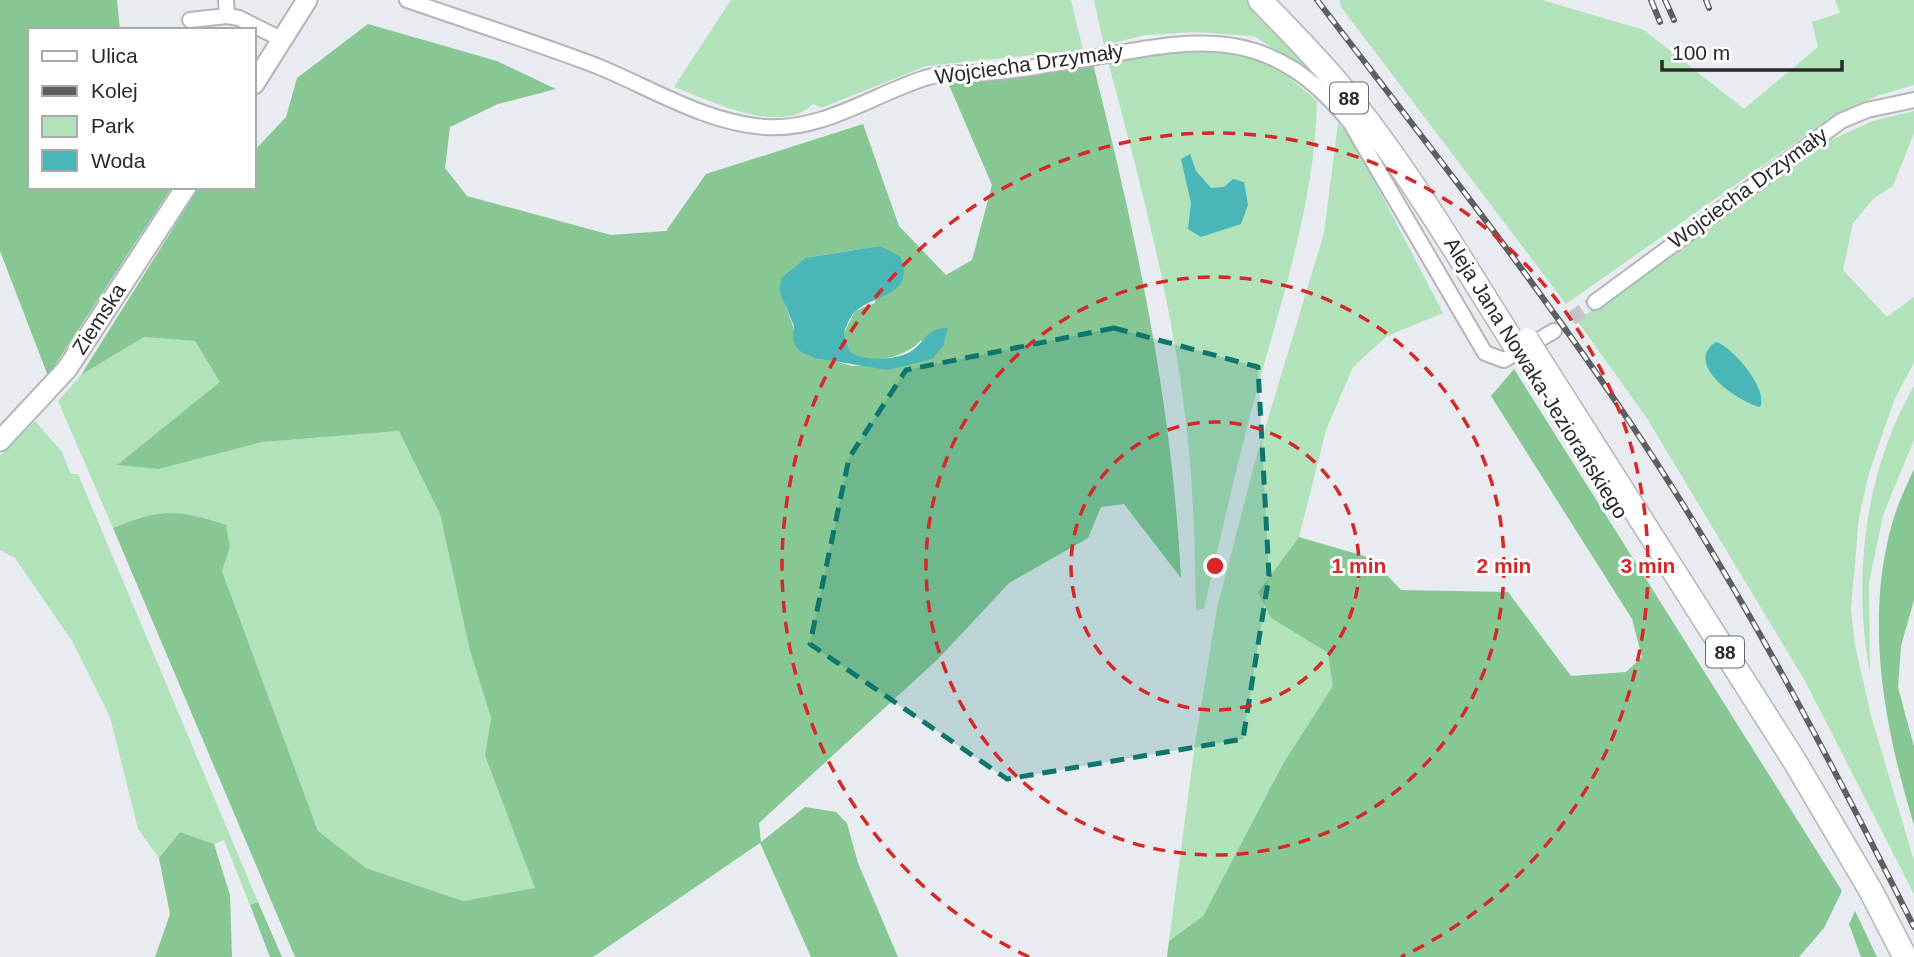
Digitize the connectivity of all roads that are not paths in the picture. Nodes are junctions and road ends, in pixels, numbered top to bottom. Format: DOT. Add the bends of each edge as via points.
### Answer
graph roads {
  1 [pos="226,0"];
  2 [pos="307,0"];
  3 [pos="407,0"];
  4 [pos="1260,0"];
  5 [pos="1280,0"];
  6 [pos="227,16"];
  7 [pos="190,20"];
  8 [pos="283,40"];
  9 [pos="256,81"];
  10 [pos="1914,100"];
  11 [pos="185,189"];
  12 [pos="1595,302"];
  13 [pos="1554,331"];
  14 [pos="1526,350"];
  15 [pos="0,441"];
  16 [pos="1890,957"];
  17 [pos="1905,957"];
  1 -- 6 [label="street"];
  2 -- 8 [label="street"];
  3 -- 13 [label="street, Wojciecha Drzymały" via="594,65 714,117 773,128 816,121 939,75 1014,70 1199,42 1249,47 1298,72 1350,122 1485,353 1504,360"];
  4 -- 14 [label="main road, Aleja Jana Nowaka-Jeziorańskiego / 88" via="1340,86"];
  5 -- 14 [label="main road, Aleja Jana Nowaka-Jeziorańskiego / 88" via="1348,75 1409,156"];
  6 -- 7 [label="street"];
  6 -- 8 [label="street"];
  8 -- 9 [label="street"];
  10 -- 12 [label="street, Wojciecha Drzymały" via="1841,121"];
  11 -- 15 [label="street, Ziemska" via="67,369"];
  14 -- 16 [label="main road, Aleja Jana Nowaka-Jeziorańskiego / 88" via="1825,837"];
  14 -- 17 [label="main road, Aleja Jana Nowaka-Jeziorańskiego / 88" via="1794,760"];
}
